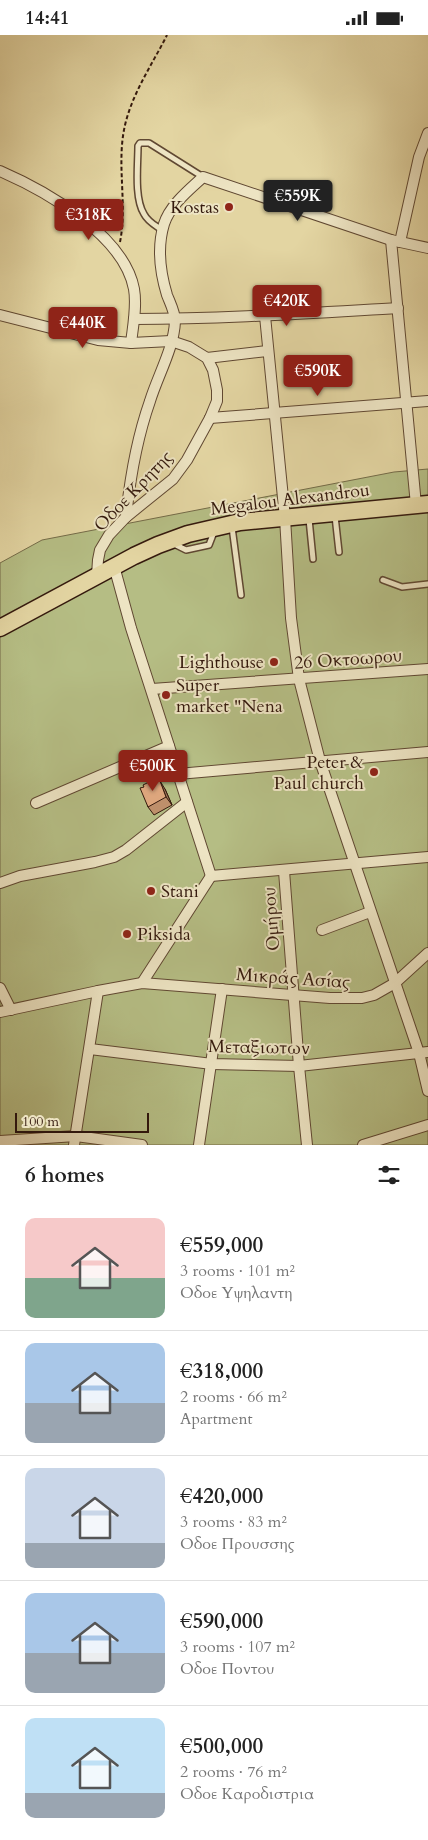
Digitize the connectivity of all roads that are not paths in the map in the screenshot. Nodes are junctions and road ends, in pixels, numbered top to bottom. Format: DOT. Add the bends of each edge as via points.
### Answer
graph roads {
  1 [pos="428,133"];
  2 [pos="0,171"];
  3 [pos="203,177"];
  4 [pos="163,230"];
  5 [pos="396,241"];
  6 [pos="428,248"];
  7 [pos="398,308"];
  8 [pos="0,315"];
  9 [pos="264,316"];
  10 [pos="134,319"];
  11 [pos="175,319"];
  12 [pos="171,341"];
  13 [pos="131,343"];
  14 [pos="267,351"];
  15 [pos="206,358"];
  16 [pos="428,401"];
  17 [pos="407,402"];
  18 [pos="273,413"];
  19 [pos="210,419"];
  20 [pos="422,504"];
  21 [pos="334,513"];
  22 [pos="309,516"];
  23 [pos="126,517"];
  24 [pos="285,518"];
  25 [pos="224,525"];
  26 [pos="339,552"];
  27 [pos="313,559"];
  28 [pos="114,566"];
  29 [pos="98,575"];
  30 [pos="383,580"];
  31 [pos="428,585"];
  32 [pos="241,595"];
  33 [pos="0,628"];
  34 [pos="428,669"];
  35 [pos="299,679"];
  36 [pos="152,689"];
  37 [pos="169,745"];
  38 [pos="428,752"];
  39 [pos="320,761"];
  40 [pos="178,774"];
  41 [pos="187,802"];
  42 [pos="36,803"];
  43 [pos="428,857"];
  44 [pos="354,865"];
  45 [pos="284,871"];
  46 [pos="211,877"];
  47 [pos="0,883"];
  48 [pos="370,912"];
  49 [pos="322,930"];
  50 [pos="428,953"];
  51 [pos="142,983"];
  52 [pos="395,983"];
  53 [pos="0,987"];
  54 [pos="222,989"];
  55 [pos="98,991"];
  56 [pos="293,995"];
  57 [pos="12,1010"];
  58 [pos="0,1013"];
  59 [pos="90,1049"];
  60 [pos="423,1053"];
  61 [pos="212,1064"];
  62 [pos="299,1066"];
  63 [pos="428,1091"];
  64 [pos="428,1125"];
  65 [pos="0,1141"];
  66 [pos="75,1141"];
  67 [pos="142,1145"];
  68 [pos="199,1145"];
  69 [pos="308,1145"];
  70 [pos="363,1145"];
  1 -- 5 [label="street"];
  2 -- 10 [label="street" via="80,216 118,254 132,279"];
  3 -- 4 [label="street" via="170,212"];
  3 -- 4 [label="lane" via="149,143 140,143 140,203 151,223"];
  3 -- 5 [label="street"];
  4 -- 11 [label="street" via="160,263"];
  5 -- 6 [label="street"];
  5 -- 7 [label="street"];
  7 -- 9 [label="street"];
  7 -- 17 [label="street"];
  8 -- 13 [label="street" via="98,340"];
  9 -- 11 [label="street"];
  9 -- 14 [label="street"];
  10 -- 11 [label="street"];
  10 -- 13 [label="street"];
  11 -- 12 [label="street"];
  12 -- 13 [label="street"];
  12 -- 15 [label="street"];
  12 -- 23 [label="street" via="141,433"];
  14 -- 15 [label="street"];
  14 -- 18 [label="street"];
  15 -- 19 [label="street, Oδοε Κρητης" via="213,369 217,390 217,401"];
  16 -- 17 [label="street"];
  17 -- 18 [label="street"];
  17 -- 20 [label="street"];
  18 -- 19 [label="street"];
  18 -- 24 [label="street"];
  19 -- 23 [label="street, Oδοε Κρητης" via="173,479"];
  20 -- 21 [label="main road, Megalou Alexandrou"];
  21 -- 22 [label="main road, Megalou Alexandrou"];
  21 -- 26 [label="lane"];
  22 -- 24 [label="main road, Megalou Alexandrou"];
  22 -- 27 [label="lane"];
  23 -- 29 [label="street, Oδοε Κρητης" via="100,550"];
  24 -- 25 [label="main road, Megalou Alexandrou"];
  24 -- 35 [label="street" via="290,618"];
  25 -- 28 [label="main road, Megalou Alexandrou" via="170,541"];
  25 -- 32 [label="lane"];
  28 -- 29 [label="main road, Megalou Alexandrou"];
  28 -- 36 [label="street"];
  29 -- 33 [label="main road, Megalou Alexandrou"];
  30 -- 31 [label="lane" via="402,587"];
  34 -- 35 [label="street, 26 Οκτοωρου"];
  35 -- 36 [label="street, 26 Οκτοωρου"];
  35 -- 39 [label="street"];
  36 -- 37 [label="street"];
  37 -- 40 [label="street"];
  37 -- 42 [label="street"];
  38 -- 39 [label="street"];
  39 -- 40 [label="street"];
  39 -- 44 [label="street"];
  40 -- 41 [label="street"];
  41 -- 46 [label="street"];
  41 -- 47 [label="street" via="114,857"];
  43 -- 44 [label="street"];
  44 -- 45 [label="street"];
  44 -- 48 [label="street"];
  45 -- 46 [label="street"];
  45 -- 56 [label="street, Ομήρου"];
  46 -- 51 [label="street"];
  48 -- 49 [label="street"];
  48 -- 52 [label="street"];
  50 -- 52 [label="street, Μικράς Ασίας"];
  51 -- 54 [label="street, Μικράς Ασίας"];
  51 -- 55 [label="street, Μικράς Ασίας"];
  52 -- 56 [label="street, Μικράς Ασίας" via="362,998"];
  52 -- 60 [label="street"];
  53 -- 57 [label="street"];
  54 -- 56 [label="street, Μικράς Ασίας"];
  54 -- 61 [label="street"];
  55 -- 57 [label="street, Μικράς Ασίας"];
  55 -- 59 [label="street"];
  56 -- 62 [label="street, Ομήρου"];
  57 -- 58 [label="street, Μικράς Ασίας"];
  59 -- 61 [label="street, Μεταξιωτων"];
  59 -- 66 [label="street"];
  60 -- 62 [label="street, Μεταξιωτων"];
  60 -- 63 [label="street"];
  61 -- 62 [label="street, Μεταξιωτων"];
  61 -- 68 [label="street"];
  62 -- 69 [label="street, Ομήρου"];
  64 -- 70 [label="street"];
  65 -- 66 [label="street"];
  66 -- 67 [label="street"];
}
